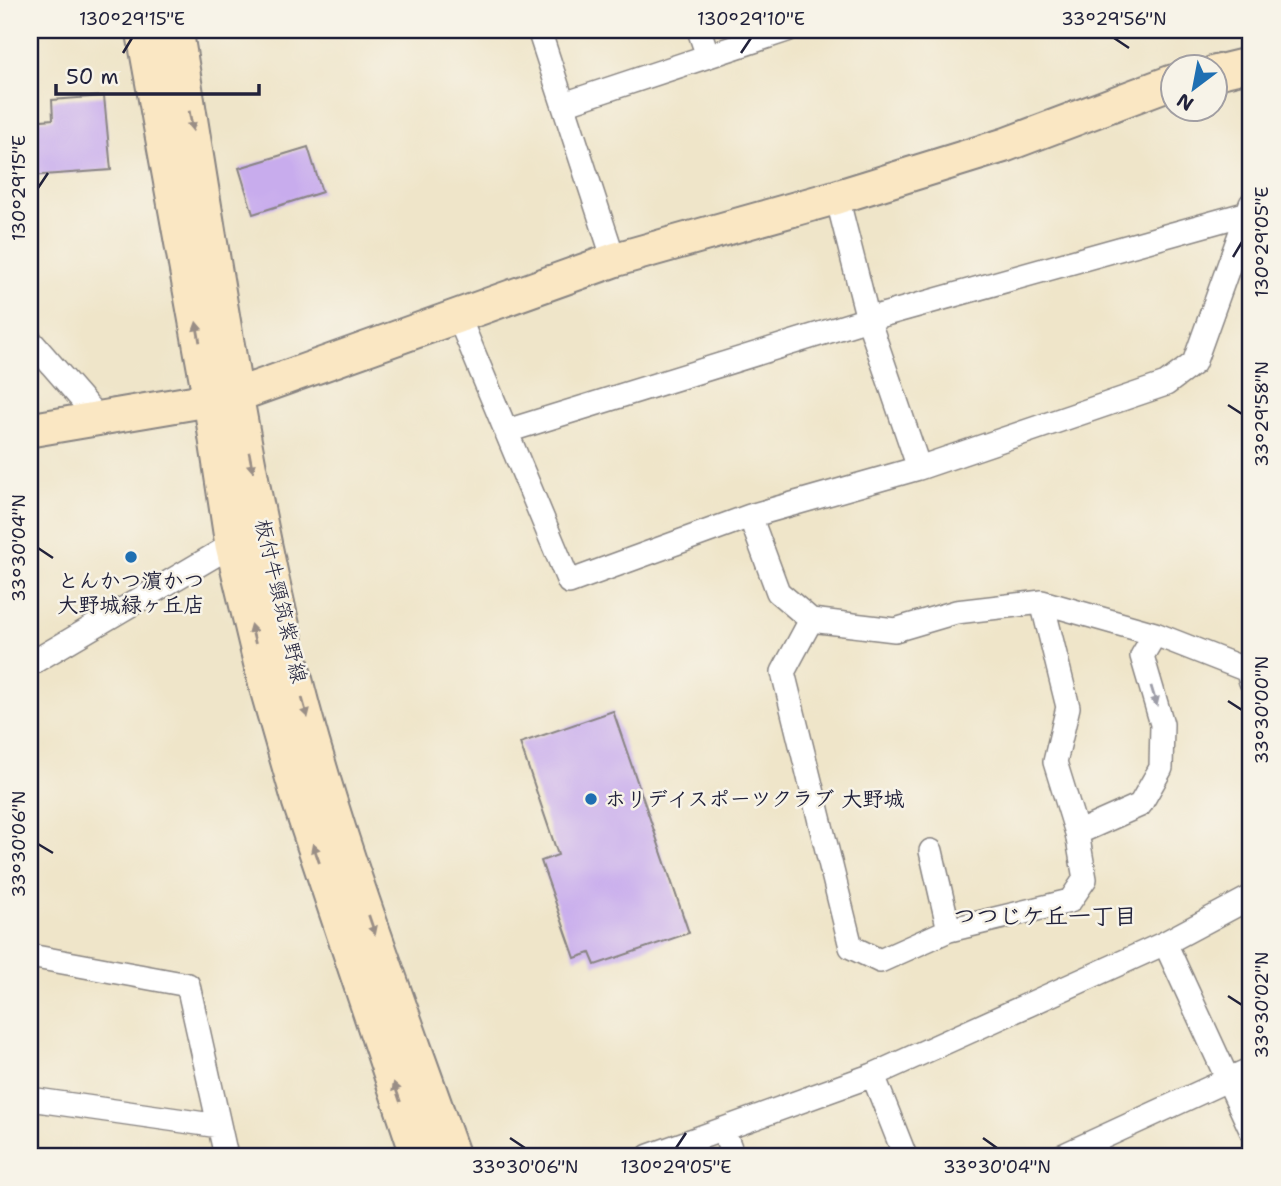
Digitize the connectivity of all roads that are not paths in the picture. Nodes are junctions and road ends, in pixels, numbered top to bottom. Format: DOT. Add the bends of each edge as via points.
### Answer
graph roads {
  1 [pos="142,30"];
  2 [pos="176,30"];
  3 [pos="539,30"];
  4 [pos="699,30"];
  5 [pos="787,30"];
  6 [pos="708,56"];
  7 [pos="1251,64"];
  8 [pos="1228,70"];
  9 [pos="1158,87"];
  10 [pos="564,104"];
  11 [pos="836,197"];
  12 [pos="1250,208"];
  13 [pos="614,260"];
  14 [pos="459,318"];
  15 [pos="868,319"];
  16 [pos="30,340"];
  17 [pos="224,397"];
  18 [pos="99,419"];
  19 [pos="30,430"];
  20 [pos="507,431"];
  21 [pos="919,468"];
  22 [pos="750,516"];
  23 [pos="232,545"];
  24 [pos="1042,602"];
  25 [pos="811,620"];
  26 [pos="1155,634"];
  27 [pos="30,664"];
  28 [pos="1251,682"];
  29 [pos="1076,833"];
  30 [pos="930,851"];
  31 [pos="1251,897"];
  32 [pos="949,930"];
  33 [pos="1165,943"];
  34 [pos="30,956"];
  35 [pos="1251,1069"];
  36 [pos="873,1075"];
  37 [pos="1228,1081"];
  38 [pos="30,1100"];
  39 [pos="219,1126"];
  40 [pos="723,1129"];
  41 [pos="1251,1130"];
  42 [pos="226,1156"];
  43 [pos="418,1156"];
  44 [pos="453,1156"];
  45 [pos="649,1156"];
  46 [pos="733,1156"];
  47 [pos="905,1156"];
  48 [pos="1062,1156"];
  17 -- 1 [label="main road, 板付牛頸筑紫野線, one-way"];
  2 -- 17 [label="main road, 板付牛頸筑紫野線, one-way"];
  3 -- 10 [label="street"];
  4 -- 6 [label="street"];
  5 -- 6 [label="street"];
  6 -- 10 [label="street"];
  7 -- 8 [label="main road"];
  9 -- 11 [label="main road" via="1005,145"];
  10 -- 13 [label="street"];
  11 -- 13 [label="main road"];
  11 -- 15 [label="street"];
  12 -- 15 [label="street"];
  12 -- 21 [label="street" via="1194,363 1166,384"];
  13 -- 14 [label="main road"];
  14 -- 17 [label="main road"];
  14 -- 20 [label="street"];
  15 -- 20 [label="street"];
  15 -- 21 [label="street"];
  16 -- 18 [label="street"];
  17 -- 18 [label="main road"];
  17 -- 23 [label="main road, 板付牛頸筑紫野線"];
  17 -- 44 [label="main road, 板付牛頸筑紫野線, one-way" via="288,646 348,853"];
  18 -- 19 [label="main road"];
  20 -- 22 [label="street" via="569,582"];
  21 -- 22 [label="street"];
  22 -- 25 [label="street" via="778,592"];
  23 -- 27 [label="street"];
  43 -- 23 [label="main road, 板付牛頸筑紫野線, one-way" via="299,801"];
  24 -- 25 [label="street" via="956,612 895,630"];
  24 -- 26 [label="street"];
  24 -- 29 [label="street" via="1068,707 1055,762"];
  25 -- 32 [label="street" via="783,673 851,947 880,961"];
  26 -- 28 [label="street" via="1247,670"];
  26 -- 29 [label="street, one-way" via="1142,656 1163,724 1161,768 1140,805"];
  29 -- 32 [label="street" via="1085,879 1070,901"];
  30 -- 32 [label="street"];
  31 -- 33 [label="street"];
  33 -- 36 [label="street"];
  33 -- 37 [label="street"];
  34 -- 39 [label="street" via="188,985"];
  35 -- 37 [label="street"];
  36 -- 40 [label="street"];
  36 -- 47 [label="street"];
  37 -- 41 [label="street"];
  37 -- 48 [label="street"];
  38 -- 39 [label="street"];
  39 -- 42 [label="street"];
  40 -- 45 [label="street"];
  40 -- 46 [label="street"];
}
